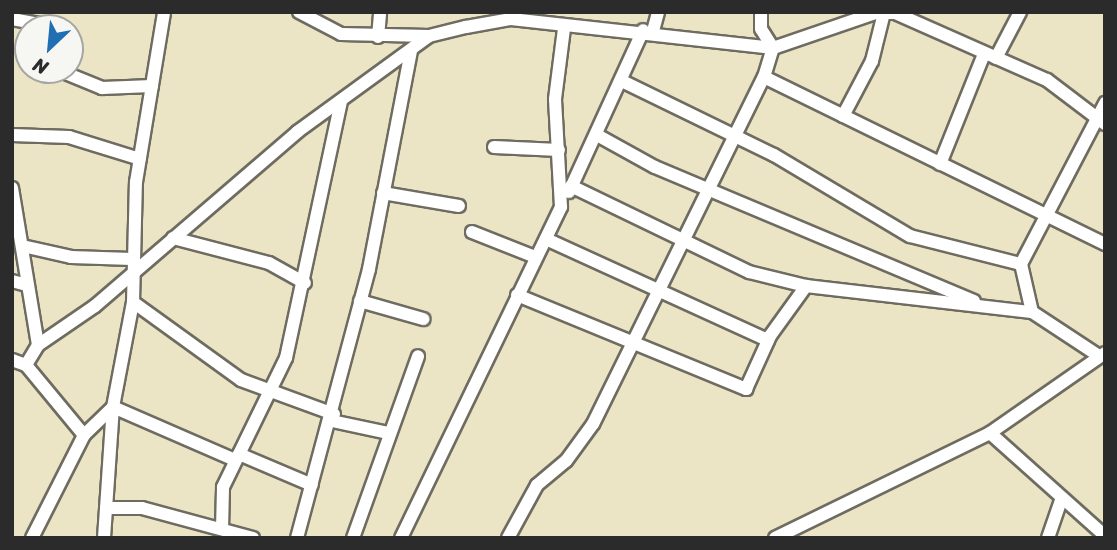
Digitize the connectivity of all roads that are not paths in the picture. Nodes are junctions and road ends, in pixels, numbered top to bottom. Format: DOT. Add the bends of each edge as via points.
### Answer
graph roads {
  1 [pos="164,12"];
  2 [pos="299,12"];
  3 [pos="380,12"];
  4 [pos="659,12"];
  5 [pos="761,12"];
  6 [pos="895,12"];
  7 [pos="1020,12"];
  8 [pos="884,13"];
  9 [pos="514,15"];
  10 [pos="565,29"];
  11 [pos="648,31"];
  12 [pos="429,36"];
  13 [pos="377,37"];
  14 [pos="773,48"];
  15 [pos="411,51"];
  16 [pos="990,56"];
  17 [pos="764,77"];
  18 [pos="84,81"];
  19 [pos="624,82"];
  20 [pos="152,86"];
  21 [pos="341,101"];
  22 [pos="1105,103"];
  23 [pos="843,116"];
  24 [pos="1100,122"];
  25 [pos="12,135"];
  26 [pos="597,135"];
  27 [pos="734,135"];
  28 [pos="494,147"];
  29 [pos="559,150"];
  30 [pos="140,159"];
  31 [pos="940,164"];
  32 [pos="571,186"];
  33 [pos="709,187"];
  34 [pos="12,188"];
  35 [pos="383,193"];
  36 [pos="459,206"];
  37 [pos="561,207"];
  38 [pos="1042,216"];
  39 [pos="472,232"];
  40 [pos="173,238"];
  41 [pos="546,239"];
  42 [pos="684,239"];
  43 [pos="1105,244"];
  44 [pos="27,247"];
  45 [pos="535,257"];
  46 [pos="132,259"];
  47 [pos="1021,264"];
  48 [pos="131,276"];
  49 [pos="12,281"];
  50 [pos="305,283"];
  51 [pos="27,285"];
  52 [pos="806,286"];
  53 [pos="658,292"];
  54 [pos="517,295"];
  55 [pos="360,301"];
  56 [pos="133,302"];
  57 [pos="986,306"];
  58 [pos="1032,312"];
  59 [pos="423,319"];
  60 [pos="768,340"];
  61 [pos="633,343"];
  62 [pos="38,345"];
  63 [pos="1102,355"];
  64 [pos="418,356"];
  65 [pos="12,360"];
  66 [pos="26,365"];
  67 [pos="273,394"];
  68 [pos="113,407"];
  69 [pos="333,417"];
  70 [pos="388,433"];
  71 [pos="990,433"];
  72 [pos="84,435"];
  73 [pos="237,457"];
  74 [pos="312,485"];
  75 [pos="1061,501"];
  76 [pos="106,508"];
  77 [pos="222,528"];
  78 [pos="1105,536"];
  79 [pos="32,538"];
  80 [pos="104,538"];
  81 [pos="253,538"];
  82 [pos="297,538"];
  83 [pos="353,538"];
  84 [pos="401,538"];
  85 [pos="508,538"];
  86 [pos="775,538"];
  87 [pos="1048,538"];
  1 -- 20 [label="street"];
  2 -- 13 [label="street" via="341,34"];
  3 -- 13 [label="street"];
  4 -- 11 [label="street"];
  5 -- 14 [label="street" via="761,29"];
  6 -- 8 [label="street"];
  6 -- 16 [label="street"];
  7 -- 16 [label="street"];
  8 -- 14 [label="street"];
  8 -- 23 [label="street" via="872,61"];
  9 -- 10 [label="street"];
  9 -- 12 [label="street"];
  10 -- 11 [label="street"];
  10 -- 29 [label="street" via="555,99"];
  11 -- 14 [label="street"];
  11 -- 19 [label="street"];
  12 -- 13 [label="street"];
  12 -- 15 [label="street"];
  14 -- 17 [label="street"];
  15 -- 21 [label="street"];
  15 -- 35 [label="street"];
  16 -- 24 [label="street" via="1047,79"];
  16 -- 31 [label="street"];
  17 -- 23 [label="street"];
  17 -- 27 [label="street"];
  18 -- 20 [label="street" via="102,88"];
  19 -- 26 [label="street"];
  19 -- 27 [label="street"];
  20 -- 30 [label="street"];
  21 -- 40 [label="street"];
  21 -- 50 [label="street"];
  22 -- 24 [label="street"];
  23 -- 31 [label="street"];
  24 -- 38 [label="street"];
  25 -- 30 [label="street" via="69,137"];
  26 -- 32 [label="street"];
  26 -- 33 [label="street" via="655,167"];
  27 -- 33 [label="street"];
  27 -- 47 [label="street" via="924,242"];
  28 -- 29 [label="street"];
  29 -- 37 [label="street"];
  30 -- 46 [label="street"];
  31 -- 38 [label="street"];
  32 -- 37 [label="street"];
  32 -- 42 [label="street"];
  33 -- 42 [label="street"];
  33 -- 57 [label="street"];
  34 -- 44 [label="street"];
  35 -- 36 [label="street"];
  35 -- 55 [label="street"];
  37 -- 41 [label="street"];
  38 -- 43 [label="street"];
  38 -- 47 [label="street"];
  39 -- 45 [label="street"];
  40 -- 48 [label="street"];
  40 -- 50 [label="street" via="269,263"];
  41 -- 45 [label="street"];
  41 -- 53 [label="street"];
  42 -- 52 [label="street" via="749,272"];
  42 -- 53 [label="street"];
  44 -- 46 [label="street"];
  44 -- 51 [label="street"];
  45 -- 54 [label="street"];
  46 -- 48 [label="street"];
  47 -- 58 [label="street"];
  48 -- 56 [label="street"];
  48 -- 62 [label="street"];
  49 -- 51 [label="street"];
  50 -- 67 [label="street"];
  51 -- 62 [label="street"];
  52 -- 57 [label="street"];
  52 -- 60 [label="street"];
  53 -- 60 [label="street"];
  53 -- 61 [label="street"];
  54 -- 61 [label="street"];
  54 -- 84 [label="street"];
  55 -- 59 [label="street"];
  55 -- 69 [label="street"];
  56 -- 67 [label="street" via="210,361"];
  56 -- 68 [label="street"];
  57 -- 58 [label="street"];
  58 -- 63 [label="street"];
  60 -- 61 [label="street" via="746,389"];
  61 -- 85 [label="street" via="581,443 537,485"];
  62 -- 66 [label="street"];
  63 -- 71 [label="street"];
  64 -- 70 [label="street"];
  65 -- 66 [label="street"];
  66 -- 72 [label="street"];
  67 -- 69 [label="street"];
  67 -- 73 [label="street"];
  68 -- 72 [label="street"];
  68 -- 73 [label="street"];
  68 -- 76 [label="street"];
  69 -- 70 [label="street"];
  69 -- 74 [label="street"];
  70 -- 83 [label="street"];
  71 -- 75 [label="street"];
  71 -- 86 [label="street"];
  72 -- 79 [label="street"];
  73 -- 74 [label="street"];
  73 -- 77 [label="street" via="223,487"];
  74 -- 82 [label="street"];
  75 -- 78 [label="street"];
  75 -- 87 [label="street"];
  76 -- 77 [label="street" via="142,508"];
  76 -- 80 [label="street"];
  77 -- 81 [label="street"];
}
